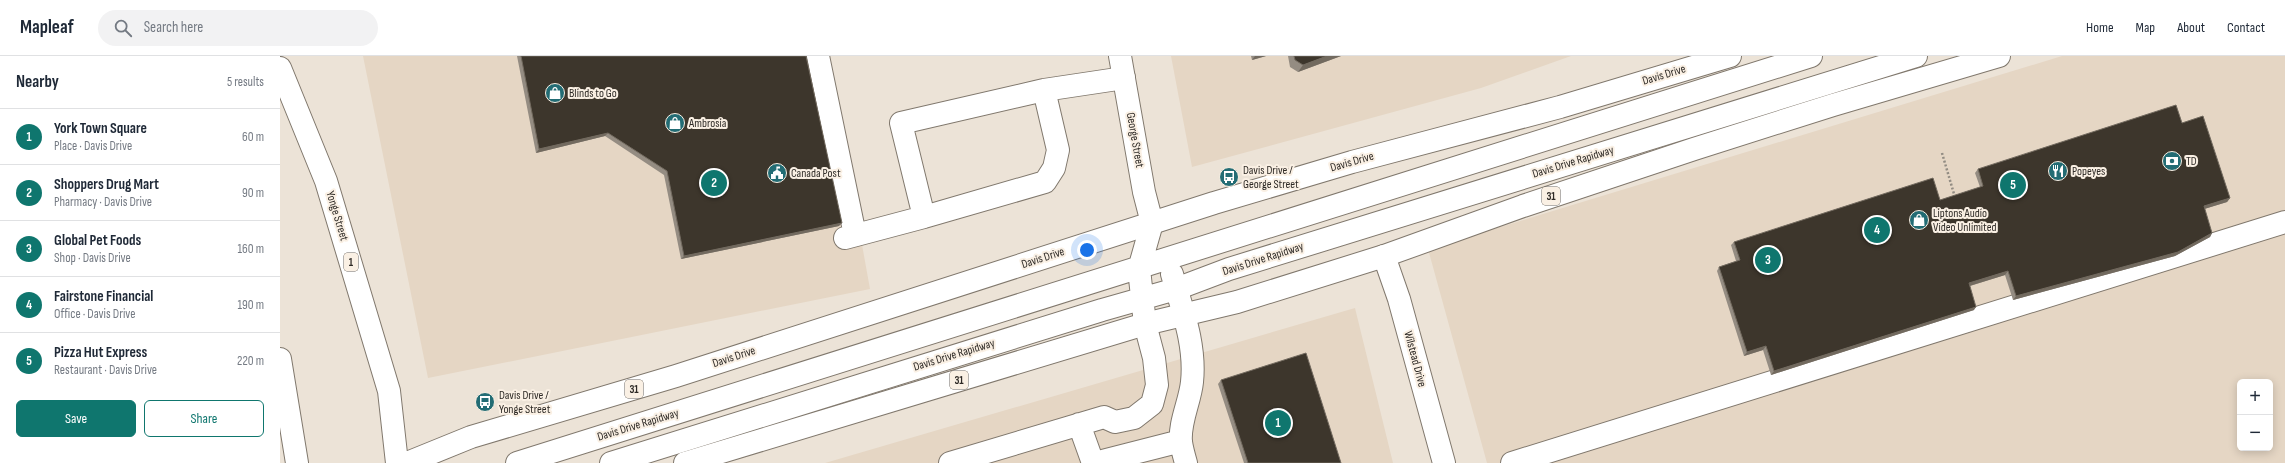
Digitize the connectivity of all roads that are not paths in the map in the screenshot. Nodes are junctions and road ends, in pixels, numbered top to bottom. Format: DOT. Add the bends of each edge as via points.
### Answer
graph roads {
  1 [pos="818,56"];
  2 [pos="1120,56"];
  3 [pos="1730,56"];
  4 [pos="1811,56"];
  5 [pos="1916,56"];
  6 [pos="1999,56"];
  7 [pos="280,68"];
  8 [pos="1124,78"];
  9 [pos="1044,90"];
  10 [pos="924,217"];
  11 [pos="2285,222"];
  12 [pos="1152,223"];
  13 [pos="1384,256"];
  14 [pos="1168,259"];
  15 [pos="1139,269"];
  16 [pos="1176,289"];
  17 [pos="1142,297"];
  18 [pos="1184,314"];
  19 [pos="1145,324"];
  20 [pos="280,359"];
  21 [pos="1079,424"];
  22 [pos="1181,441"];
  23 [pos="297,463"];
  24 [pos="397,463"];
  25 [pos="407,463"];
  26 [pos="517,463"];
  27 [pos="611,463"];
  28 [pos="685,463"];
  29 [pos="950,463"];
  30 [pos="1094,463"];
  31 [pos="1186,463"];
  32 [pos="1444,463"];
  33 [pos="1512,463"];
  1 -- 10 [label="main road" via="850,237"];
  2 -- 8 [label="main road, George Street"];
  3 -- 12 [label="main road, Davis Drive / 31" via="1560,107 1352,162"];
  4 -- 14 [label="main road, Davis Drive Rapidway"];
  5 -- 16 [label="main road, Davis Drive Rapidway" via="1237,266"];
  6 -- 13 [label="main road, 31" via="1680,154"];
  7 -- 24 [label="main road, Yonge Street / 1" via="326,180 389,391"];
  8 -- 9 [label="main road"];
  8 -- 12 [label="main road, George Street"];
  9 -- 10 [label="main road" via="1058,150 1054,168 1045,182"];
  9 -- 10 [label="main road" via="901,124"];
  11 -- 33 [label="main road"];
  12 -- 14 [label="main road, George Street"];
  12 -- 15 [label="main road"];
  12 -- 25 [label="main road, Davis Drive / 31" via="676,376 471,437"];
  13 -- 18 [label="main road, 31" via="1237,302"];
  13 -- 32 [label="main road, Wilstead Drive" via="1399,299"];
  14 -- 15 [label="main road, Davis Drive Rapidway"];
  14 -- 16 [label="main road, George Street"];
  15 -- 17 [label="main road"];
  15 -- 26 [label="main road, Davis Drive Rapidway"];
  16 -- 17 [label="main road, Davis Drive Rapidway"];
  16 -- 18 [label="main road, George Street"];
  17 -- 19 [label="main road"];
  17 -- 27 [label="main road, Davis Drive Rapidway"];
  18 -- 19 [label="main road, 31"];
  18 -- 22 [label="main road, George Street" via="1191,348 1192,382"];
  19 -- 21 [label="main road" via="1154,358 1157,385 1152,404 1134,418 1115,422 1104,417"];
  19 -- 28 [label="main road, 31"];
  20 -- 23 [label="main road"];
  21 -- 29 [label="main road"];
  21 -- 30 [label="main road"];
  22 -- 30 [label="main road"];
  22 -- 31 [label="main road"];
}
